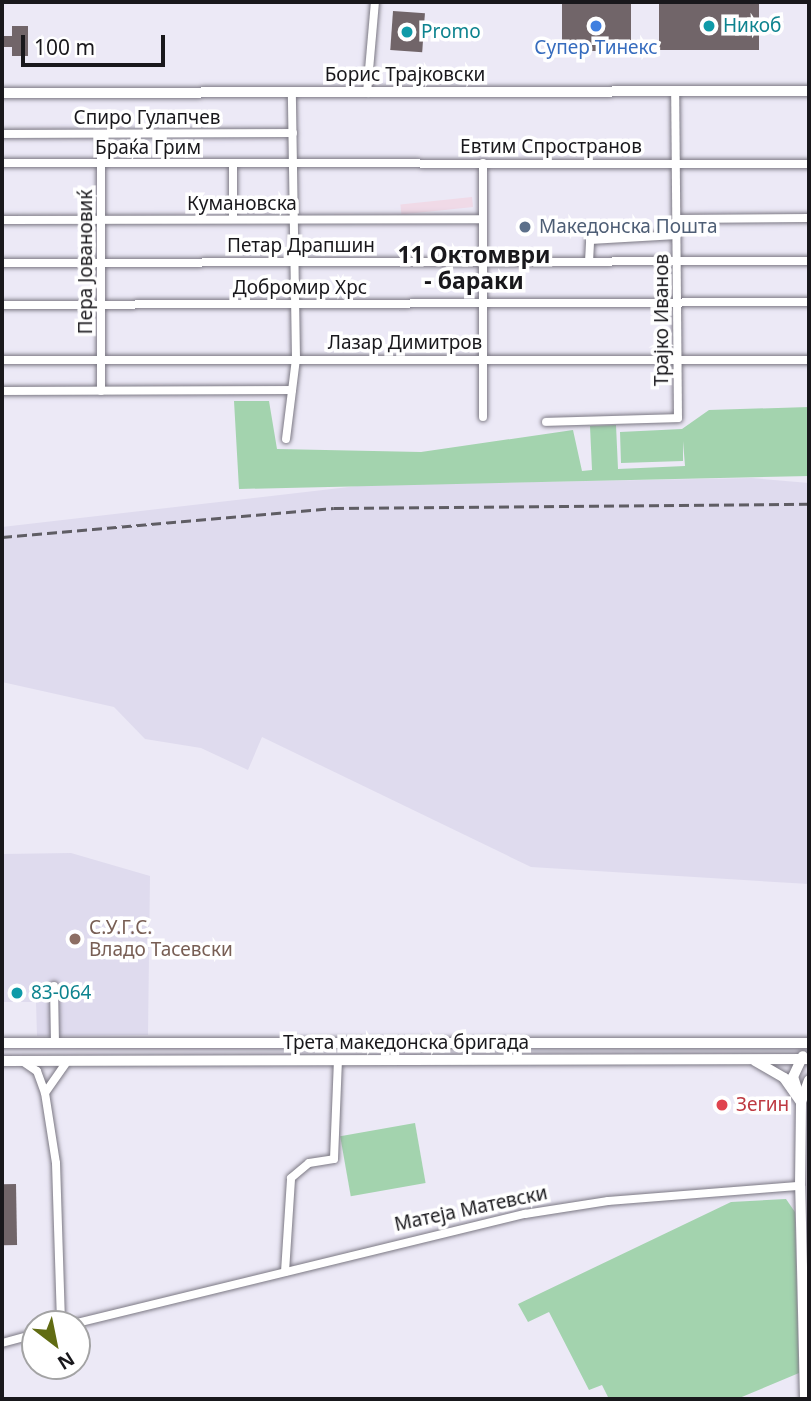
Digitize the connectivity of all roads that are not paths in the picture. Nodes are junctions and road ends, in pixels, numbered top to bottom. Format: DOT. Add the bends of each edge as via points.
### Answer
graph roads {
  1 [pos="375,2"];
  2 [pos="676,91"];
  3 [pos="809,91"];
  4 [pos="2,93"];
  5 [pos="292,93"];
  6 [pos="367,93"];
  7 [pos="293,133"];
  8 [pos="2,134"];
  9 [pos="102,134"];
  10 [pos="676,162"];
  11 [pos="2,163"];
  12 [pos="102,163"];
  13 [pos="483,163"];
  14 [pos="233,164"];
  15 [pos="293,164"];
  16 [pos="809,164"];
  17 [pos="809,218"];
  18 [pos="233,219"];
  19 [pos="294,219"];
  20 [pos="482,219"];
  21 [pos="677,219"];
  22 [pos="2,220"];
  23 [pos="102,220"];
  24 [pos="677,235"];
  25 [pos="295,261"];
  26 [pos="677,261"];
  27 [pos="809,261"];
  28 [pos="102,262"];
  29 [pos="589,262"];
  30 [pos="2,263"];
  31 [pos="483,263"];
  32 [pos="677,301"];
  33 [pos="809,302"];
  34 [pos="295,303"];
  35 [pos="483,303"];
  36 [pos="102,304"];
  37 [pos="2,305"];
  38 [pos="296,359"];
  39 [pos="484,359"];
  40 [pos="678,359"];
  41 [pos="2,360"];
  42 [pos="102,360"];
  43 [pos="809,360"];
  44 [pos="292,390"];
  45 [pos="2,391"];
  46 [pos="102,391"];
  47 [pos="483,417"];
  48 [pos="546,422"];
  49 [pos="286,439"];
  50 [pos="54,986"];
  51 [pos="806,1043"];
  52 [pos="2,1044"];
  53 [pos="55,1044"];
  54 [pos="806,1059"];
  55 [pos="755,1060"];
  56 [pos="2,1061"];
  57 [pos="22,1061"];
  58 [pos="338,1061"];
  59 [pos="67,1062"];
  60 [pos="809,1074"];
  61 [pos="809,1080"];
  62 [pos="45,1093"];
  63 [pos="805,1098"];
  64 [pos="800,1186"];
  65 [pos="285,1272"];
  66 [pos="807,1275"];
  67 [pos="61,1310"];
  68 [pos="91,1320"];
  69 [pos="21,1338"];
  70 [pos="2,1343"];
  71 [pos="805,1399"];
  1 -- 6 [label="street"];
  2 -- 3 [label="street, Борис Трајковски"];
  2 -- 6 [label="street, Борис Трајковски"];
  2 -- 10 [label="street, Трајко Иванов"];
  4 -- 5 [label="street, Борис Трајковски"];
  5 -- 6 [label="street, Борис Трајковски"];
  5 -- 7 [label="street"];
  7 -- 9 [label="street, Спиро Гулапчев"];
  7 -- 15 [label="street"];
  8 -- 9 [label="street, Спиро Гулапчев"];
  9 -- 12 [label="street, Пера Јовановиќ"];
  10 -- 13 [label="street, Евтим Спространов"];
  10 -- 16 [label="street, Евтим Спространов"];
  10 -- 21 [label="street, Трајко Иванов"];
  11 -- 12 [label="street, Браќа Грим"];
  12 -- 14 [label="street, Браќа Грим"];
  12 -- 23 [label="street, Пера Јовановиќ"];
  13 -- 15 [label="street, Евтим Спространов"];
  13 -- 20 [label="street"];
  14 -- 15 [label="street, Браќа Грим"];
  14 -- 18 [label="street"];
  15 -- 19 [label="street"];
  17 -- 21 [label="street"];
  18 -- 19 [label="street, Кумановска"];
  18 -- 23 [label="street, Кумановска"];
  19 -- 20 [label="street, Кумановска"];
  19 -- 25 [label="street"];
  20 -- 31 [label="street"];
  21 -- 24 [label="street, Трајко Иванов"];
  22 -- 23 [label="street, Кумановска"];
  23 -- 28 [label="street, Пера Јовановиќ"];
  24 -- 26 [label="street, Трајко Иванов"];
  24 -- 29 [label="street" via="590,240"];
  25 -- 28 [label="street, Петар Драпшин"];
  25 -- 31 [label="street, Петар Драпшин"];
  25 -- 34 [label="street"];
  26 -- 27 [label="street, Петар Драпшин"];
  26 -- 29 [label="street, Петар Драпшин"];
  26 -- 32 [label="street, Трајко Иванов"];
  28 -- 30 [label="street, Петар Драпшин"];
  28 -- 36 [label="street, Пера Јовановиќ"];
  29 -- 31 [label="street, Петар Драпшин"];
  31 -- 35 [label="street"];
  32 -- 33 [label="street, Добромир Хрс"];
  32 -- 35 [label="street, Добромир Хрс"];
  32 -- 40 [label="street, Трајко Иванов"];
  34 -- 35 [label="street, Добромир Хрс"];
  34 -- 36 [label="street, Добромир Хрс"];
  34 -- 38 [label="street"];
  35 -- 39 [label="street"];
  36 -- 37 [label="street, Добромир Хрс"];
  36 -- 42 [label="street, Пера Јовановиќ"];
  38 -- 39 [label="street, Лазар Димитров"];
  38 -- 42 [label="street, Лазар Димитров"];
  38 -- 44 [label="street"];
  39 -- 40 [label="street, Лазар Димитров"];
  39 -- 47 [label="street"];
  40 -- 43 [label="street, Лазар Димитров"];
  40 -- 48 [label="street, Трајко Иванов" via="678,418"];
  41 -- 42 [label="street, Лазар Димитров"];
  42 -- 46 [label="street, Пера Јовановиќ"];
  44 -- 46 [label="street"];
  44 -- 49 [label="street"];
  45 -- 46 [label="street"];
  50 -- 53 [label="street"];
  51 -- 53 [label="street, Трета македонска бригада"];
  51 -- 54 [label="street"];
  52 -- 53 [label="street, Трета македонска бригада"];
  54 -- 55 [label="street, Трета македонска бригада"];
  54 -- 60 [label="street"];
  54 -- 63 [label="street" via="793,1077"];
  55 -- 58 [label="street, Трета македонска бригада"];
  55 -- 63 [label="street"];
  56 -- 57 [label="street, Трета македонска бригада"];
  57 -- 59 [label="street, Трета македонска бригада"];
  57 -- 62 [label="street" via="37,1071"];
  58 -- 59 [label="street, Трета македонска бригада"];
  58 -- 65 [label="street" via="334,1159 309,1163 291,1178"];
  59 -- 62 [label="street"];
  61 -- 63 [label="street"];
  62 -- 67 [label="street" via="58,1189"];
  63 -- 64 [label="street"];
  64 -- 65 [label="street, Матеја Матевски" via="565,1207"];
  64 -- 66 [label="street"];
  65 -- 68 [label="street, Матеја Матевски"];
  66 -- 71 [label="street"];
  69 -- 70 [label="street"];
}
